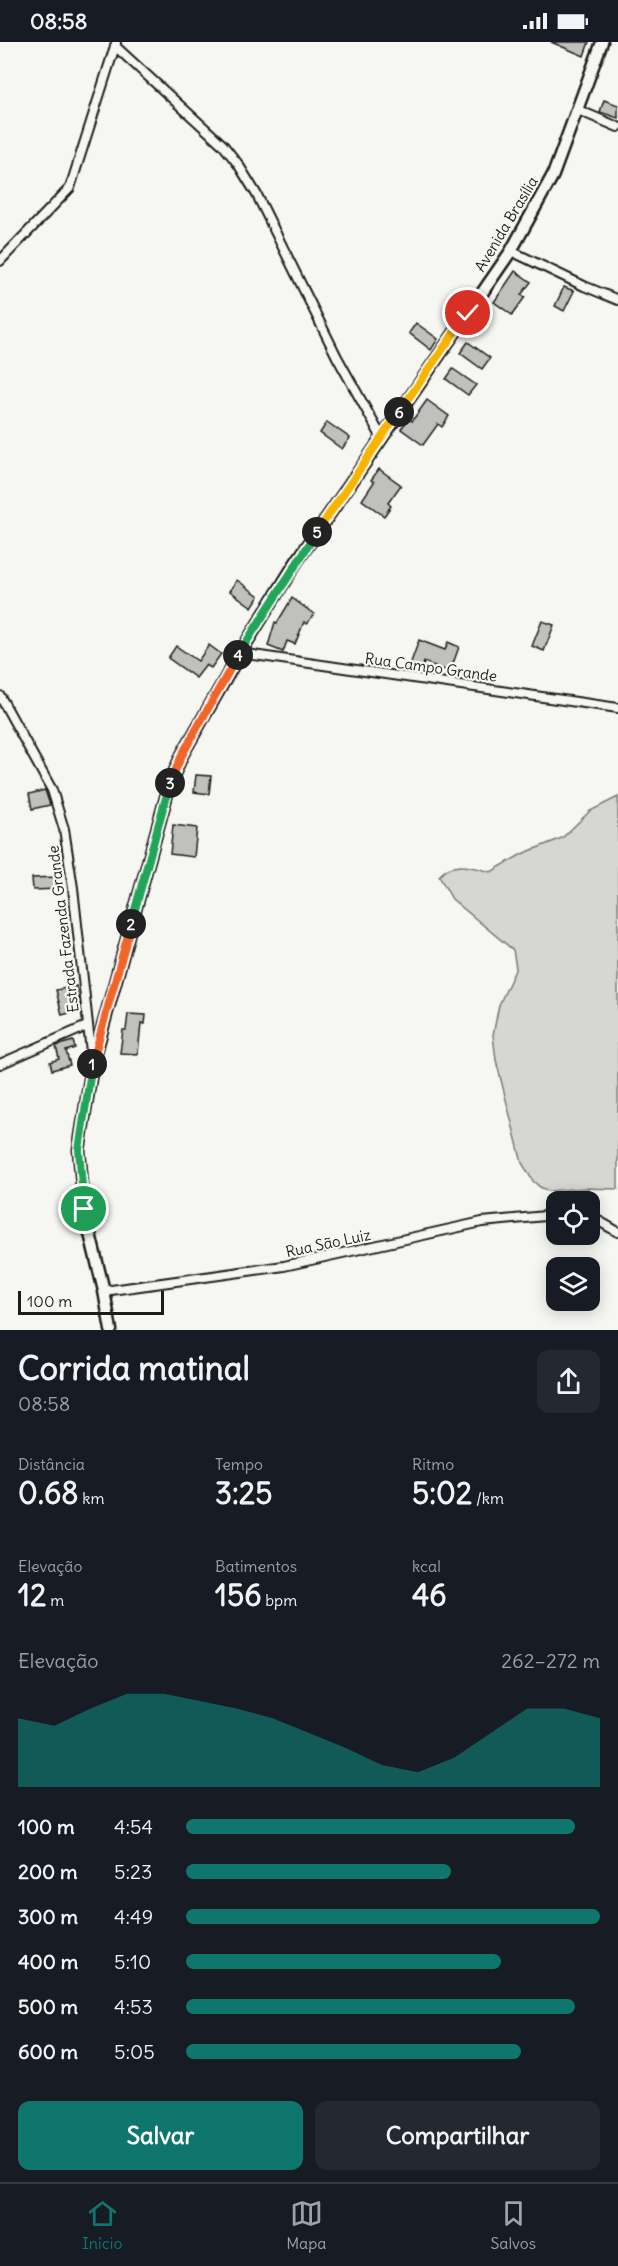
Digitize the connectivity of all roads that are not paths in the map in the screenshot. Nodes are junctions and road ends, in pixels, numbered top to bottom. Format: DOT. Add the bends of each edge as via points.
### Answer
graph roads {
  1 [pos="602,42"];
  2 [pos="116,44"];
  3 [pos="578,110"];
  4 [pos="618,127"];
  5 [pos="511,251"];
  6 [pos="0,261"];
  7 [pos="618,300"];
  8 [pos="382,438"];
  9 [pos="240,653"];
  10 [pos="0,696"];
  11 [pos="618,708"];
  12 [pos="87,1026"];
  13 [pos="0,1064"];
  14 [pos="92,1066"];
  15 [pos="546,1216"];
  16 [pos="600,1222"];
  17 [pos="618,1232"];
  18 [pos="104,1291"];
  19 [pos="111,1330"];
  1 -- 3 [label="main road, Avenida Brasília"];
  2 -- 6 [label="street" via="70,188"];
  2 -- 8 [label="street" via="223,145 238,164"];
  3 -- 4 [label="street"];
  3 -- 5 [label="main road, Avenida Brasília" via="553,175"];
  5 -- 7 [label="street"];
  5 -- 8 [label="main road, Avenida Brasília"];
  8 -- 9 [label="main road, Avenida Brasília" via="297,561"];
  9 -- 11 [label="street, Rua Campo Grande"];
  9 -- 14 [label="main road, Avenida Brasília" via="170,783"];
  10 -- 12 [label="street, Estrada Fazenda Grande" via="52,790 64,829"];
  12 -- 13 [label="street"];
  12 -- 14 [label="street, Estrada Fazenda Grande"];
  14 -- 18 [label="main road, Avenida Brasília" via="79,1150 84,1209"];
  15 -- 18 [label="street, Rua São Luiz" via="482,1222 284,1266"];
  16 -- 17 [label="street"];
  18 -- 19 [label="main road, Avenida Brasília"];
}
